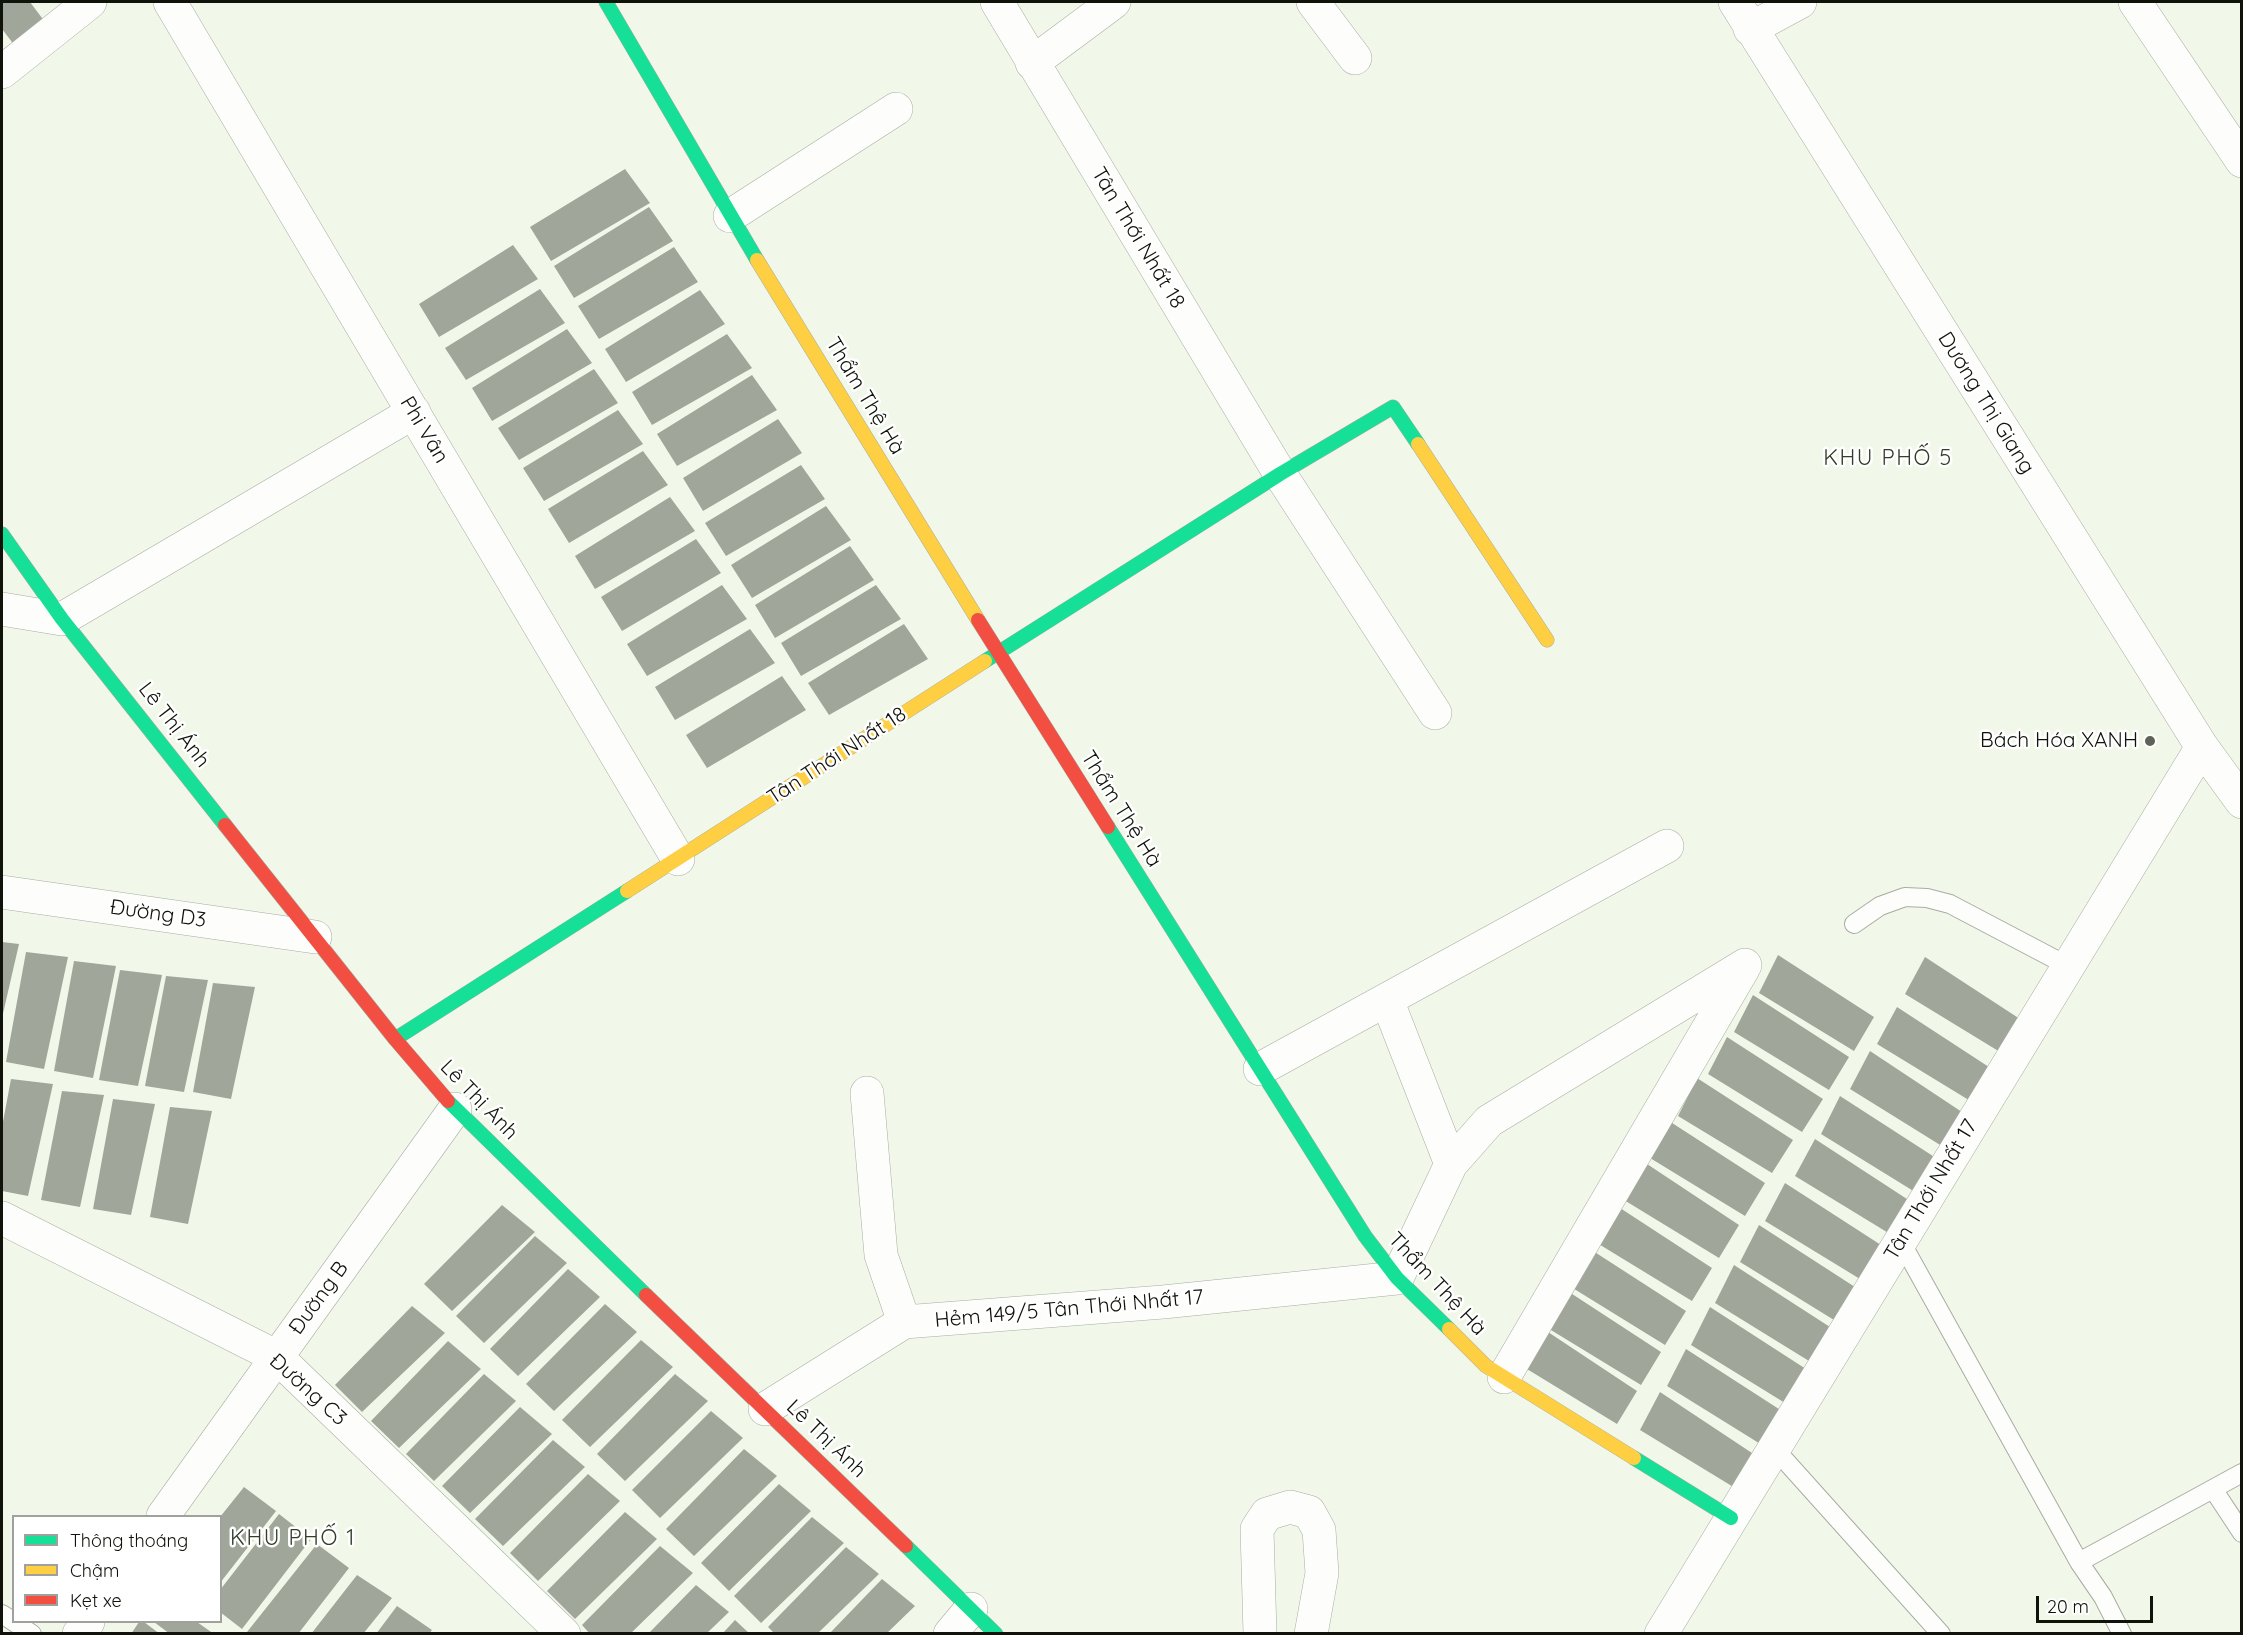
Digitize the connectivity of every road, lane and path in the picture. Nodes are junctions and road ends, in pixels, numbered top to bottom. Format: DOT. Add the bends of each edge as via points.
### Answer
graph roads {
  1 [pos="90,2"];
  2 [pos="170,2"];
  3 [pos="606,2"];
  4 [pos="997,2"];
  5 [pos="1114,2"];
  6 [pos="1313,2"];
  7 [pos="1800,2"];
  8 [pos="2135,2"];
  9 [pos="1743,15"];
  10 [pos="1355,58"];
  11 [pos="1032,63"];
  12 [pos="2,72"];
  13 [pos="896,109"];
  14 [pos="2238,147"];
  15 [pos="730,216"];
  16 [pos="414,412"];
  17 [pos="1280,474"];
  18 [pos="2,534"];
  19 [pos="2,609"];
  20 [pos="62,619"];
  21 [pos="1546,640"];
  22 [pos="998,653"];
  23 [pos="1435,713"];
  24 [pos="2202,747"];
  25 [pos="2241,802"];
  26 [pos="1667,846"];
  27 [pos="678,859"];
  28 [pos="2,892"];
  29 [pos="1854,924"];
  30 [pos="315,937"];
  31 [pos="2068,966"];
  32 [pos="1387,1000"];
  33 [pos="395,1039"];
  34 [pos="1260,1069"];
  35 [pos="867,1093"];
  36 [pos="455,1109"];
  37 [pos="1451,1164"];
  38 [pos="2,1218"];
  39 [pos="1900,1240"];
  40 [pos="1397,1278"];
  41 [pos="904,1322"];
  42 [pos="277,1357"];
  43 [pos="1504,1377"];
  44 [pos="765,1409"];
  45 [pos="1774,1448"];
  46 [pos="2241,1473"];
  47 [pos="2213,1489"];
  48 [pos="164,1515"];
  49 [pos="1731,1518"];
  50 [pos="2241,1533"];
  51 [pos="2079,1562"];
  52 [pos="970,1609"];
  53 [pos="16,1623"];
  54 [pos="32,1634"];
  55 [pos="564,1634"];
  56 [pos="950,1634"];
  57 [pos="996,1634"];
  58 [pos="1260,1634"];
  59 [pos="1311,1634"];
  60 [pos="1661,1634"];
  61 [pos="1941,1634"];
  62 [pos="2122,1634"];
  1 -- 12 [label="street"];
  2 -- 16 [label="street, Phi Vân"];
  3 -- 15 [label="street, Thẩm Thệ Hà"];
  4 -- 11 [label="street, Tân Thới Nhất 18"];
  5 -- 11 [label="street"];
  6 -- 10 [label="street"];
  7 -- 9 [label="street"];
  8 -- 14 [label="street"];
  9 -- 24 [label="street, Dương Thị Giang"];
  11 -- 17 [label="street, Tân Thới Nhất 18"];
  13 -- 15 [label="street"];
  15 -- 22 [label="street, Thẩm Thệ Hà"];
  16 -- 20 [label="street"];
  16 -- 27 [label="street, Phi Vân"];
  17 -- 21 [label="street, Tân Thới Nhất 18" via="1393,407"];
  17 -- 22 [label="street, Tân Thới Nhất 18"];
  17 -- 23 [label="street, Tân Thới Nhất 18"];
  18 -- 20 [label="street, Lê Thị Ánh"];
  19 -- 20 [label="street"];
  20 -- 30 [label="street, Lê Thị Ánh"];
  22 -- 27 [label="street, Tân Thới Nhất 18"];
  22 -- 34 [label="street, Thẩm Thệ Hà"];
  24 -- 25 [label="street, Dương Thị Giang"];
  24 -- 31 [label="street, Tân Thới Nhất 17"];
  26 -- 32 [label="street"];
  27 -- 33 [label="street, Tân Thới Nhất 18"];
  28 -- 30 [label="street, Đường D3"];
  29 -- 31 [label="lane" via="1880,906 1905,897 1927,898 1950,904"];
  30 -- 33 [label="street, Lê Thị Ánh"];
  31 -- 39 [label="street, Tân Thới Nhất 17"];
  32 -- 34 [label="street"];
  32 -- 37 [label="street"];
  33 -- 36 [label="street, Lê Thị Ánh"];
  34 -- 40 [label="street, Thẩm Thệ Hà" via="1365,1236"];
  35 -- 41 [label="street" via="880,1256"];
  36 -- 42 [label="street, Đường B"];
  36 -- 44 [label="street, Lê Thị Ánh"];
  37 -- 40 [label="street"];
  37 -- 43 [label="street" via="1490,1121 1745,965"];
  38 -- 42 [label="street, Đường C3"];
  39 -- 45 [label="street, Tân Thới Nhất 17"];
  39 -- 51 [label="lane"];
  40 -- 41 [label="street, Hẻm 149/5 Tân Thới Nhất 17" via="1163,1302"];
  40 -- 43 [label="street, Thẩm Thệ Hà" via="1486,1366"];
  41 -- 44 [label="street, Hẻm 149/5 Tân Thới Nhất 17"];
  42 -- 48 [label="street, Đường B"];
  42 -- 55 [label="street, Đường C3"];
  43 -- 49 [label="street, Thẩm Thệ Hà"];
  44 -- 52 [label="street, Lê Thị Ánh"];
  45 -- 49 [label="street, Tân Thới Nhất 17"];
  45 -- 61 [label="lane"];
  46 -- 47 [label="lane"];
  47 -- 50 [label="lane"];
  47 -- 51 [label="lane"];
  49 -- 60 [label="street, Tân Thới Nhất 17"];
  51 -- 62 [label="lane"];
  52 -- 56 [label="street"];
  52 -- 57 [label="street, Lê Thị Ánh"];
  53 -- 54 [label="lane"];
  58 -- 59 [label="street" via="1257,1529 1267,1514 1290,1507 1310,1512 1319,1530 1322,1574"];
}
